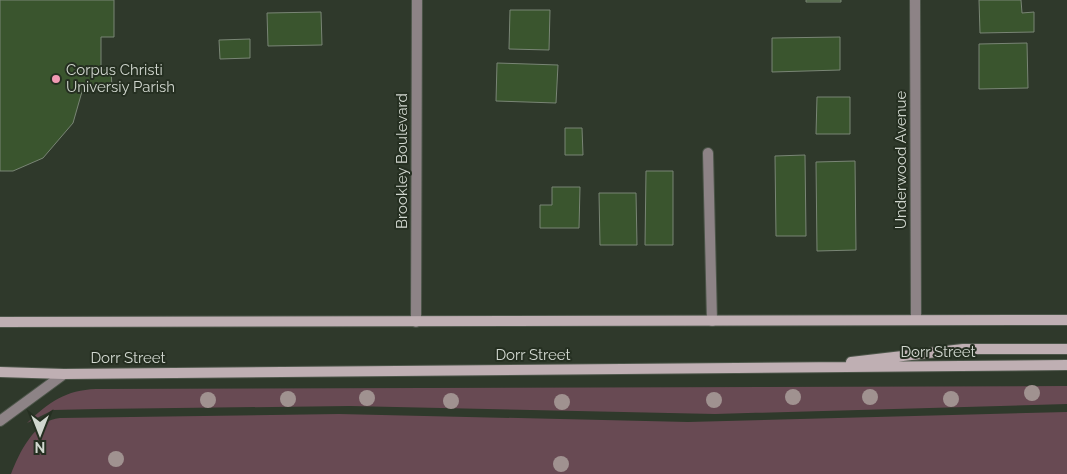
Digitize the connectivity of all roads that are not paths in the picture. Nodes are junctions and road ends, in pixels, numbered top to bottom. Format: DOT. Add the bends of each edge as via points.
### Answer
graph roads {
  1 [pos="417,0"];
  2 [pos="915,0"];
  3 [pos="708,153"];
  4 [pos="712,320"];
  5 [pos="916,320"];
  6 [pos="1067,320"];
  7 [pos="0,322"];
  8 [pos="416,322"];
  9 [pos="1067,350"];
  10 [pos="1067,366"];
  11 [pos="798,368"];
  12 [pos="0,372"];
  13 [pos="64,374"];
  14 [pos="0,421"];
  1 -- 8 [label="street, Brookley Boulevard"];
  2 -- 5 [label="street, Underwood Avenue"];
  3 -- 4 [label="street"];
  4 -- 5 [label="main road"];
  4 -- 8 [label="main road"];
  5 -- 6 [label="main road"];
  7 -- 8 [label="main road"];
  9 -- 11 [label="main road" via="962,349"];
  10 -- 11 [label="main road, Dorr Street"];
  11 -- 13 [label="main road, Dorr Street"];
  12 -- 13 [label="main road, Dorr Street"];
  13 -- 14 [label="street"];
}
